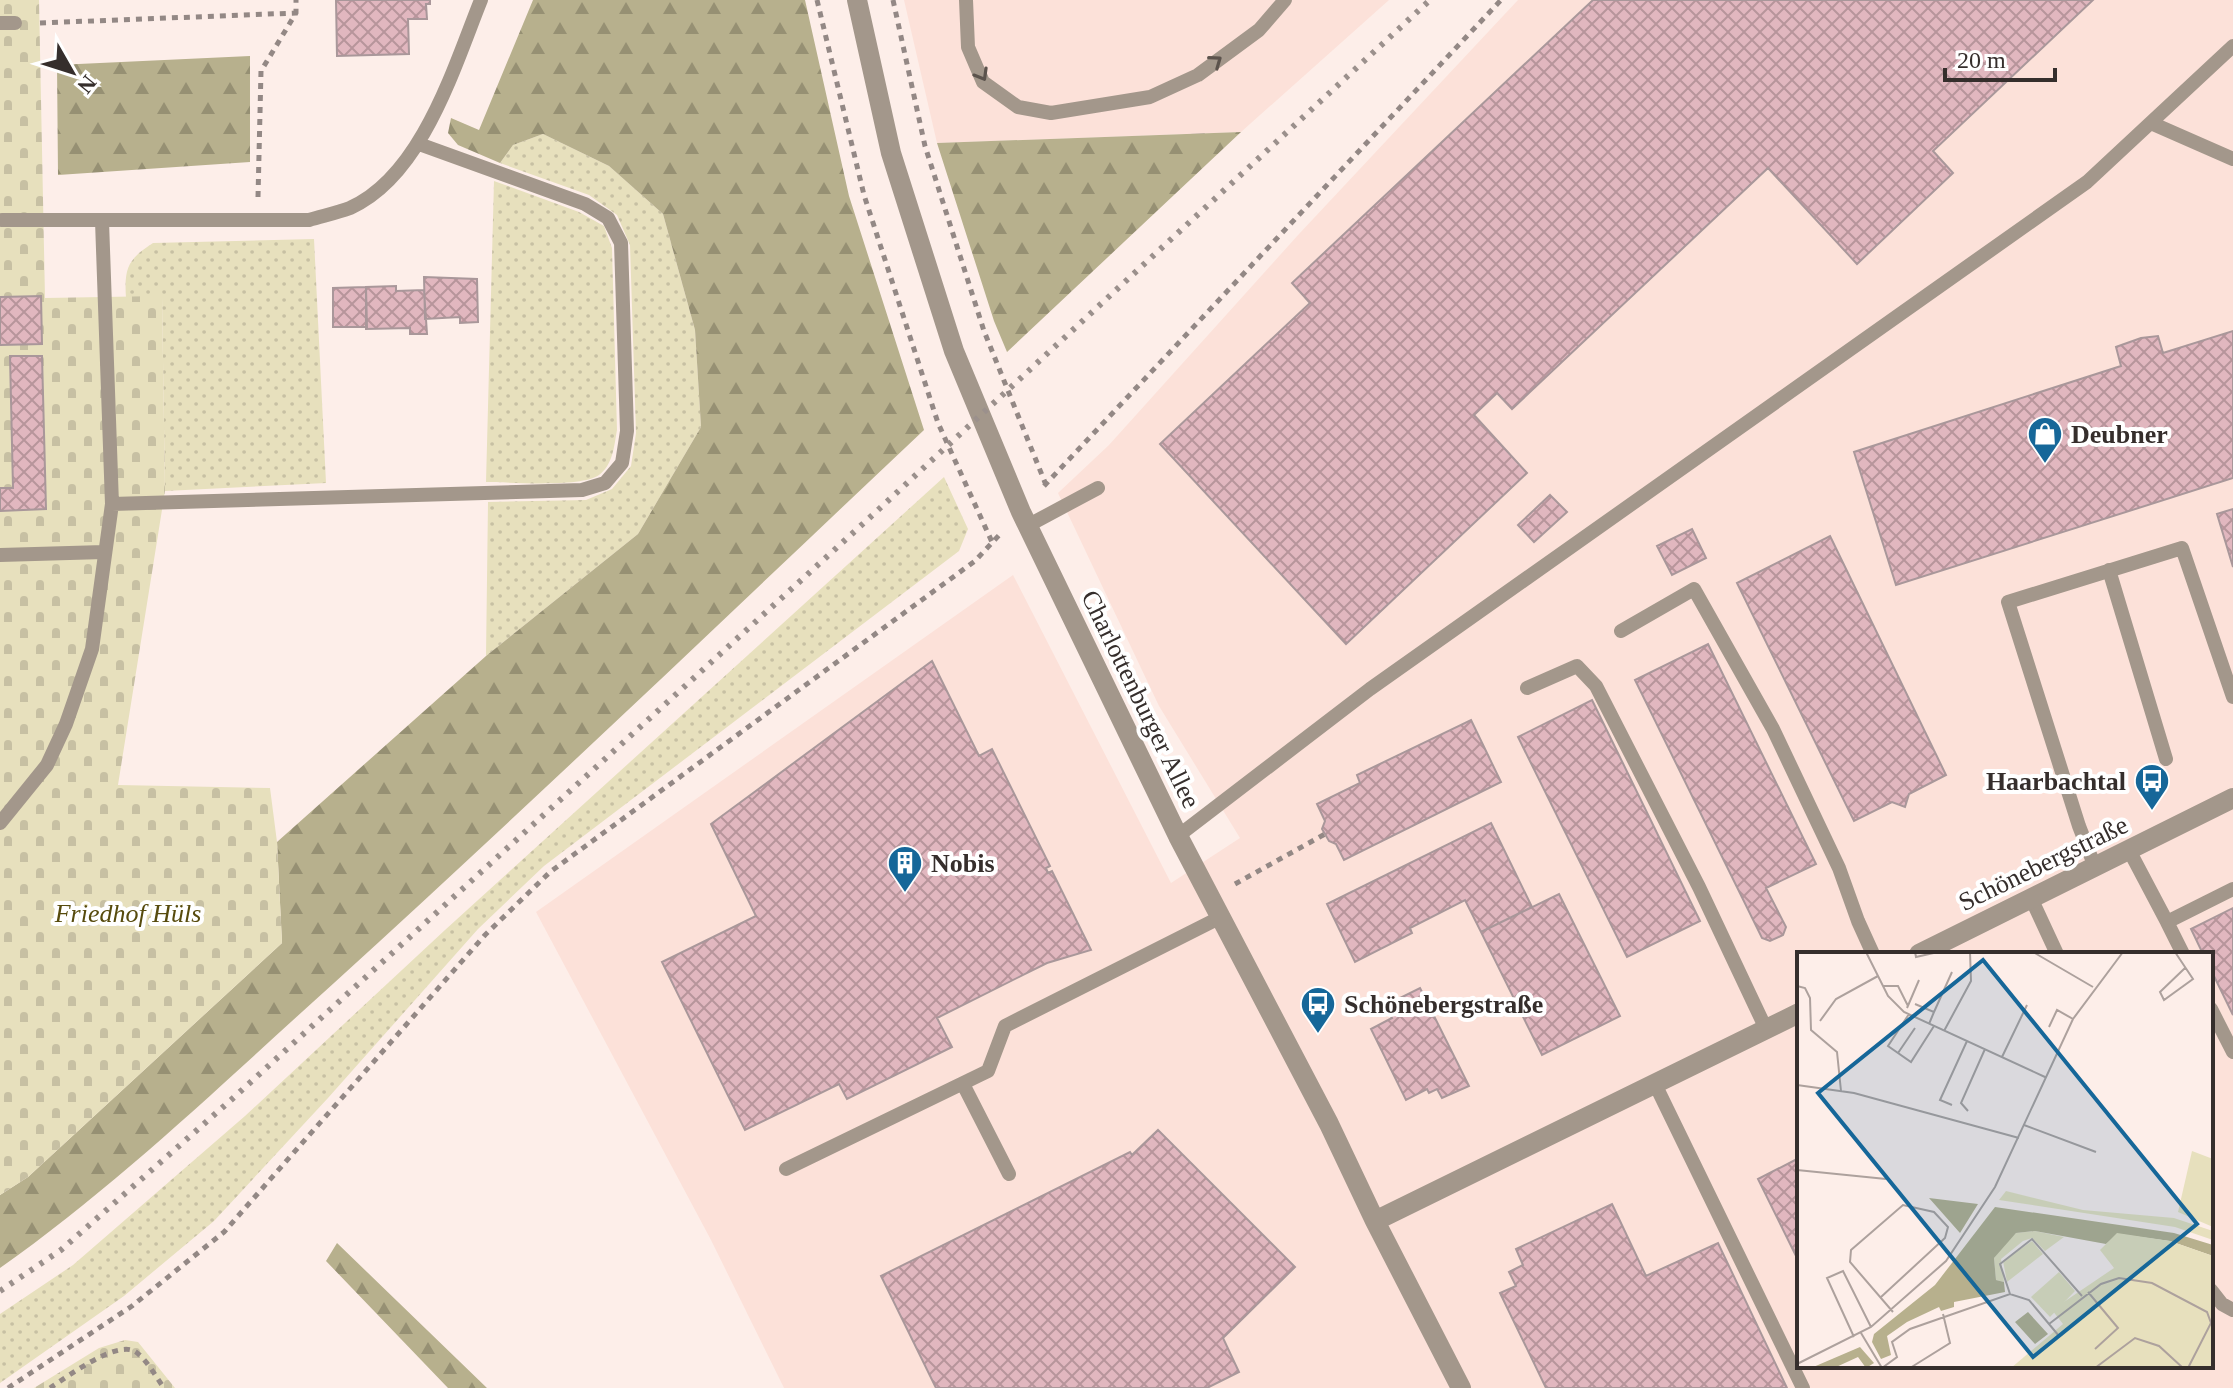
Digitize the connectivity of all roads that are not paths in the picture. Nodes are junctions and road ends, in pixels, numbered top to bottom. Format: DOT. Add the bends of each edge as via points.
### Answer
graph roads {
  1 [pos="481,0"];
  2 [pos="857,0"];
  3 [pos="966,0"];
  4 [pos="1285,0"];
  5 [pos="2233,46"];
  6 [pos="2151,123"];
  7 [pos="419,144"];
  8 [pos="2233,159"];
  9 [pos="2,220"];
  10 [pos="102,221"];
  11 [pos="1098,488"];
  12 [pos="112,504"];
  13 [pos="1024,519"];
  14 [pos="104,552"];
  15 [pos="0,555"];
  16 [pos="2109,570"];
  17 [pos="1621,631"];
  18 [pos="1527,688"];
  19 [pos="2233,697"];
  20 [pos="2166,759"];
  21 [pos="2233,798"];
  22 [pos="0,823"];
  23 [pos="1178,836"];
  24 [pos="2129,850"];
  25 [pos="2095,867"];
  26 [pos="2233,889"];
  27 [pos="2031,898"];
  28 [pos="1221,917"];
  29 [pos="2167,922"];
  30 [pos="1872,952"];
  31 [pos="1923,952"];
  32 [pos="2056,952"];
  33 [pos="2182,952"];
  34 [pos="2213,1013"];
  35 [pos="1797,1014"];
  36 [pos="1766,1029"];
  37 [pos="2233,1052"];
  38 [pos="963,1084"];
  39 [pos="1655,1084"];
  40 [pos="786,1169"];
  41 [pos="1009,1174"];
  42 [pos="1375,1221"];
  43 [pos="2213,1293"];
  44 [pos="2233,1310"];
  45 [pos="1461,1388"];
  46 [pos="1803,1388"];
  1 -- 7 [label="lane"];
  2 -- 13 [label="street, Charlottenburger Allee" via="891,153 954,351"];
  3 -- 4 [label="lane, one-way" via="968,47 983,82 1018,107 1051,113 1150,97 1198,75 1259,30"];
  5 -- 6 [label="lane"];
  6 -- 8 [label="lane"];
  6 -- 23 [label="lane" via="2087,182 1370,689"];
  7 -- 10 [label="lane" via="382,185 352,207 309,220"];
  7 -- 12 [label="lane" via="585,204 608,218 621,243 627,431 622,463 605,483 582,490"];
  9 -- 10 [label="lane"];
  10 -- 12 [label="lane"];
  11 -- 13 [label="lane"];
  12 -- 14 [label="lane"];
  13 -- 23 [label="street, Charlottenburger Allee"];
  14 -- 15 [label="lane"];
  14 -- 22 [label="lane" via="92,649 66,724 47,765"];
  16 -- 19 [label="lane" via="2182,548"];
  16 -- 20 [label="lane"];
  16 -- 25 [label="lane" via="2008,602"];
  17 -- 30 [label="lane" via="1694,589 1773,729"];
  18 -- 36 [label="lane" via="1577,666 1596,686"];
  21 -- 24 [label="street, Schönebergstraße"];
  23 -- 28 [label="street, Charlottenburger Allee"];
  24 -- 25 [label="street, Schönebergstraße"];
  24 -- 29 [label="lane"];
  25 -- 27 [label="street, Schönebergstraße"];
  26 -- 29 [label="lane"];
  27 -- 31 [label="street, Schönebergstraße"];
  27 -- 32 [label="lane"];
  28 -- 38 [label="lane" via="1005,1026 988,1071"];
  28 -- 42 [label="street, Charlottenburger Allee"];
  29 -- 33 [label="lane"];
  34 -- 37 [label="lane"];
  35 -- 36 [label="street"];
  36 -- 39 [label="street"];
  38 -- 40 [label="lane"];
  38 -- 41 [label="lane"];
  39 -- 42 [label="street"];
  39 -- 46 [label="lane"];
  42 -- 45 [label="street, Charlottenburger Allee"];
  43 -- 44 [label="lane"];
}
